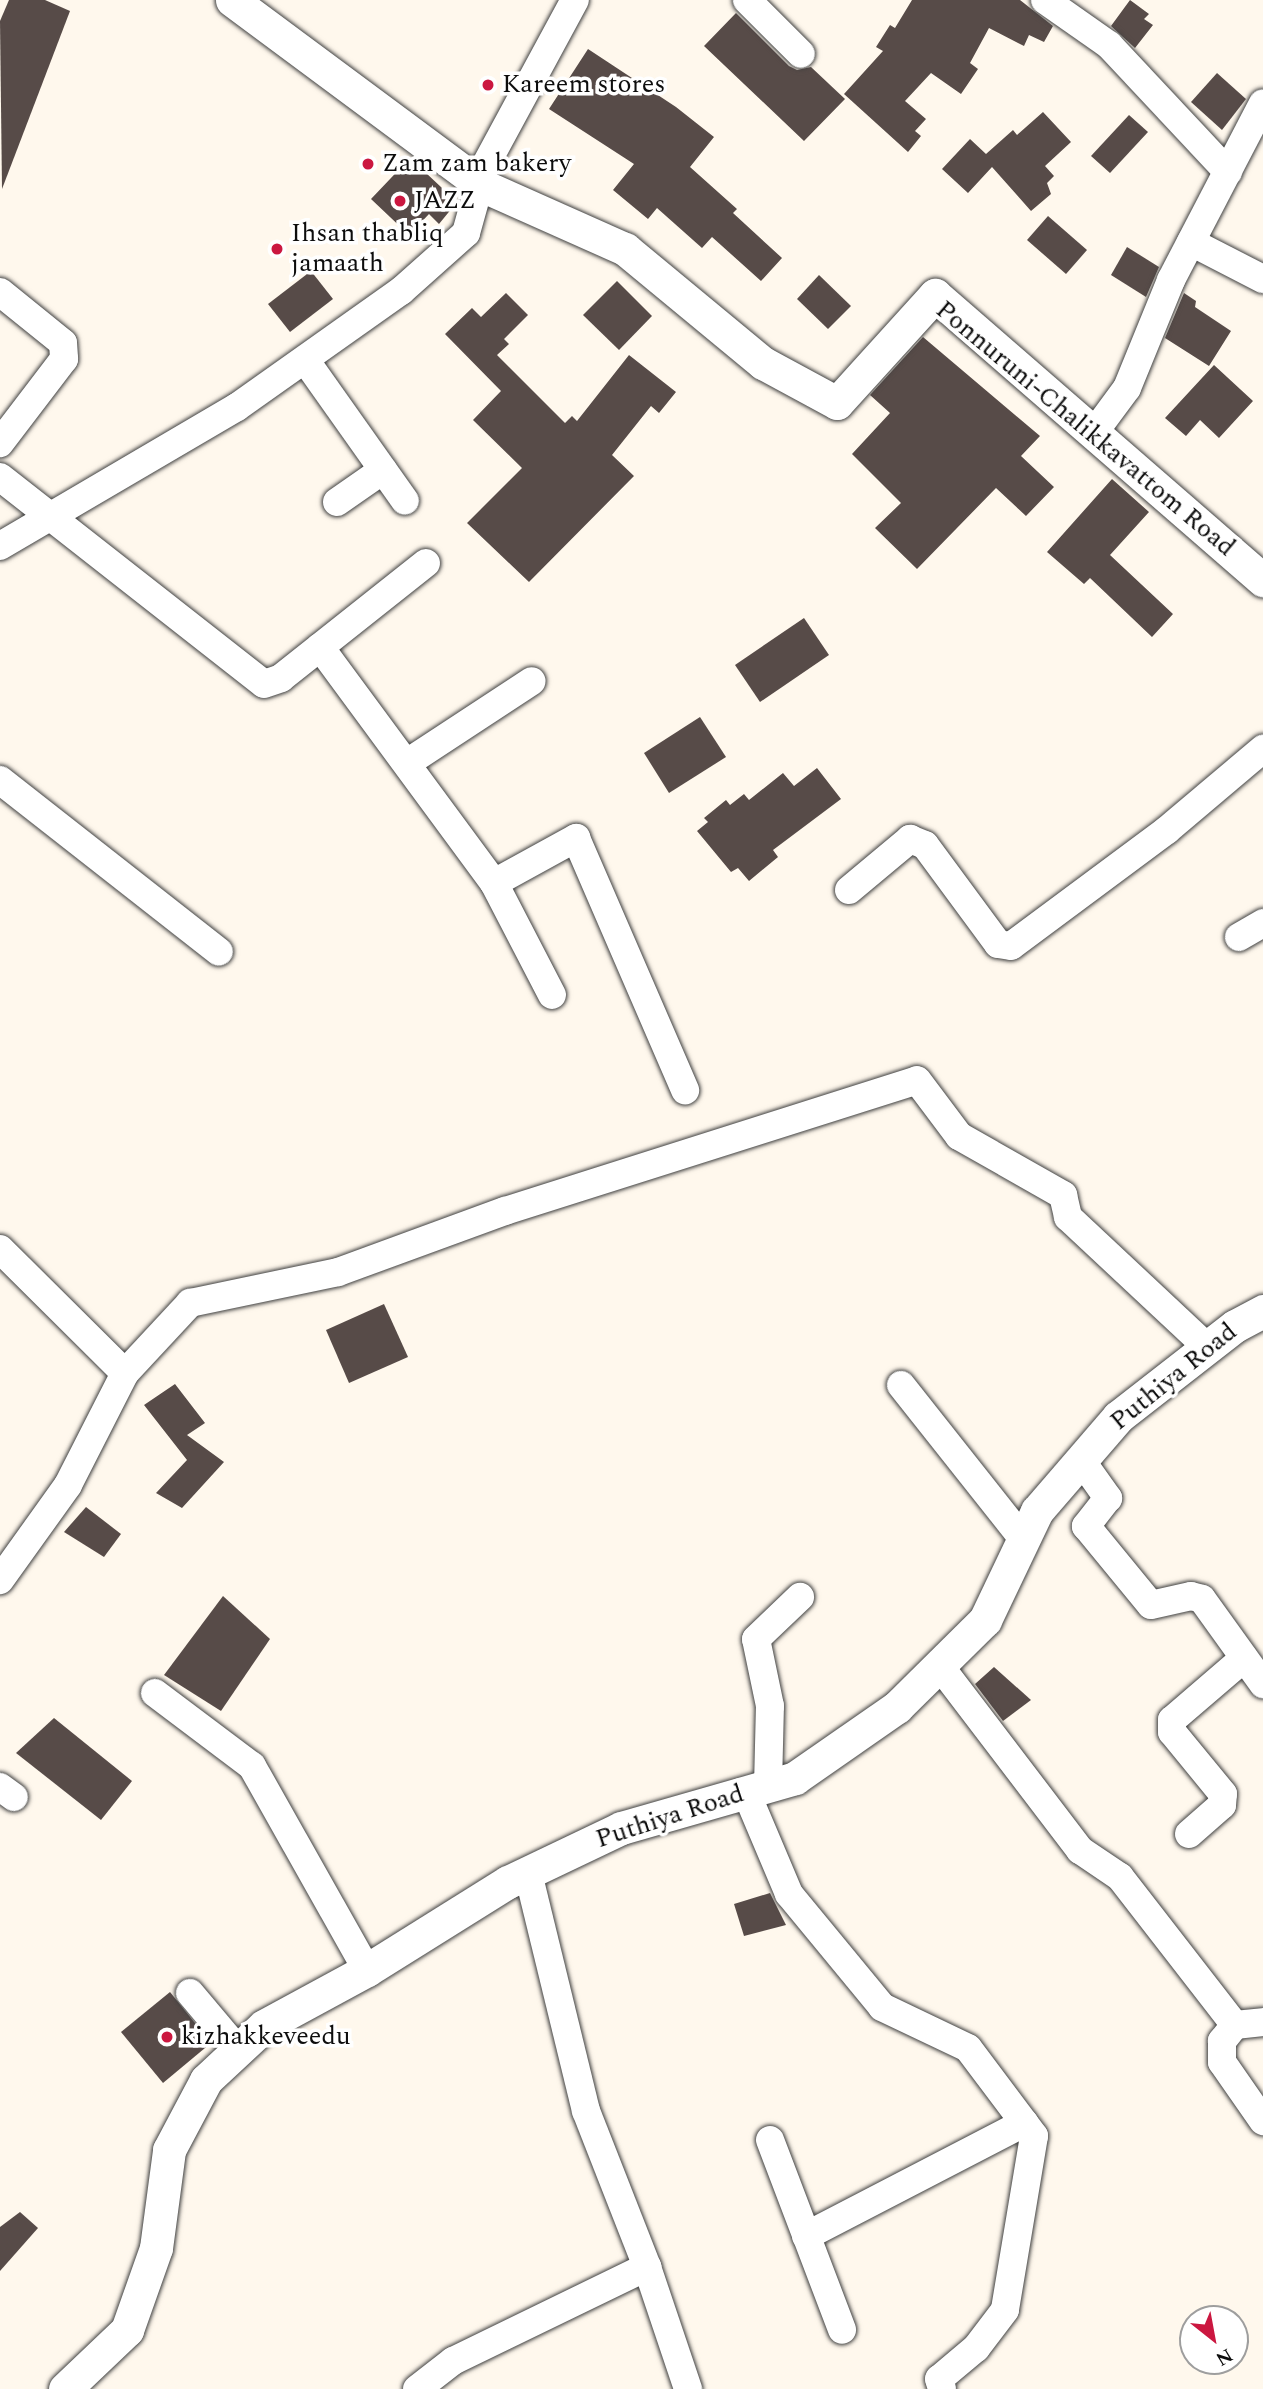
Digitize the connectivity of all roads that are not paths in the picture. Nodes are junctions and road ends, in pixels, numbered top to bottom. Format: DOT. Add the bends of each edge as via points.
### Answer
graph roads {
  1 [pos="232,0"];
  2 [pos="575,0"];
  3 [pos="747,0"];
  4 [pos="1055,2"];
  5 [pos="801,54"];
  6 [pos="1263,103"];
  7 [pos="1228,172"];
  8 [pos="481,185"];
  9 [pos="1191,242"];
  10 [pos="1263,279"];
  11 [pos="0,292"];
  12 [pos="306,360"];
  13 [pos="1093,434"];
  14 [pos="0,443"];
  15 [pos="383,470"];
  16 [pos="0,477"];
  17 [pos="405,500"];
  18 [pos="337,502"];
  19 [pos="53,518"];
  20 [pos="0,546"];
  21 [pos="426,562"];
  22 [pos="1263,580"];
  23 [pos="320,647"];
  24 [pos="531,681"];
  25 [pos="1263,749"];
  26 [pos="407,762"];
  27 [pos="0,780"];
  28 [pos="494,883"];
  29 [pos="849,890"];
  30 [pos="1263,923"];
  31 [pos="1239,937"];
  32 [pos="219,953"];
  33 [pos="552,995"];
  34 [pos="685,1090"];
  35 [pos="0,1249"];
  36 [pos="1263,1311"];
  37 [pos="1207,1347"];
  38 [pos="125,1373"];
  39 [pos="901,1385"];
  40 [pos="1081,1460"];
  41 [pos="1023,1539"];
  42 [pos="0,1580"];
  43 [pos="800,1597"];
  44 [pos="1244,1658"];
  45 [pos="939,1665"];
  46 [pos="1263,1684"];
  47 [pos="155,1693"];
  48 [pos="757,1789"];
  49 [pos="1189,1834"];
  50 [pos="528,1873"];
  51 [pos="367,1970"];
  52 [pos="190,1993"];
  53 [pos="1263,2022"];
  54 [pos="1235,2025"];
  55 [pos="238,2050"];
  56 [pos="1263,2121"];
  57 [pos="1024,2123"];
  58 [pos="770,2140"];
  59 [pos="806,2236"];
  60 [pos="647,2267"];
  61 [pos="842,2330"];
  62 [pos="65,2389"];
  63 [pos="416,2389"];
  64 [pos="688,2389"];
  65 [pos="942,2389"];
  1 -- 8 [label="street, Ponnuruni-Chalikkavattom Road"];
  2 -- 8 [label="street" via="484,168"];
  3 -- 5 [label="street"];
  4 -- 7 [label="street" via="1110,45"];
  6 -- 7 [label="street"];
  7 -- 9 [label="street"];
  8 -- 12 [label="street" via="466,233 401,291"];
  8 -- 13 [label="street, Ponnuruni-Chalikkavattom Road" via="625,249 762,363 837,403 935,295"];
  9 -- 10 [label="street"];
  9 -- 13 [label="street" via="1127,388"];
  11 -- 14 [label="street" via="63,343 64,359"];
  12 -- 15 [label="street"];
  12 -- 19 [label="street"];
  13 -- 22 [label="street, Ponnuruni-Chalikkavattom Road"];
  15 -- 17 [label="street"];
  15 -- 18 [label="street"];
  16 -- 19 [label="street"];
  19 -- 20 [label="street"];
  19 -- 23 [label="street" via="264,684 281,678"];
  21 -- 23 [label="street"];
  23 -- 26 [label="street"];
  24 -- 26 [label="street"];
  25 -- 29 [label="street" via="1157,839 1011,946 998,944 925,845 909,839"];
  26 -- 28 [label="street"];
  27 -- 32 [label="street"];
  28 -- 33 [label="street"];
  28 -- 34 [label="street" via="576,838"];
  30 -- 31 [label="street"];
  35 -- 38 [label="street"];
  36 -- 37 [label="street, Puthiya Road"];
  37 -- 38 [label="street" via="1068,1217 1063,1195 958,1136 916,1080 505,1211 338,1272 190,1303"];
  37 -- 40 [label="street, Puthiya Road" via="1118,1417"];
  38 -- 42 [label="street" via="68,1485"];
  39 -- 41 [label="street"];
  40 -- 41 [label="street, Puthiya Road" via="1037,1511"];
  40 -- 44 [label="street" via="1108,1498 1086,1526 1151,1605 1191,1596 1202,1599"];
  41 -- 45 [label="street, Puthiya Road" via="985,1620"];
  43 -- 48 [label="street" via="756,1639 770,1706"];
  44 -- 46 [label="street"];
  44 -- 49 [label="street" via="1172,1720 1172,1732 1223,1794 1222,1805"];
  45 -- 48 [label="street, Puthiya Road" via="897,1707 795,1778"];
  45 -- 54 [label="street" via="1080,1850 1120,1877"];
  47 -- 51 [label="street" via="251,1766"];
  48 -- 50 [label="street, Puthiya Road" via="621,1828"];
  48 -- 57 [label="street" via="789,1894 882,2007 968,2048"];
  50 -- 51 [label="street, Puthiya Road"];
  50 -- 60 [label="street" via="586,2111"];
  51 -- 55 [label="street, Puthiya Road" via="264,2026"];
  52 -- 55 [label="street"];
  53 -- 54 [label="street"];
  54 -- 56 [label="street" via="1222,2041 1222,2062"];
  55 -- 62 [label="street, Puthiya Road" via="206,2080 169,2150 156,2248 127,2330"];
  57 -- 59 [label="street"];
  57 -- 65 [label="street" via="1034,2136 1006,2310 976,2348 939,2379"];
  58 -- 59 [label="street"];
  59 -- 61 [label="street"];
  60 -- 63 [label="street" via="453,2361"];
  60 -- 64 [label="street"];
}
